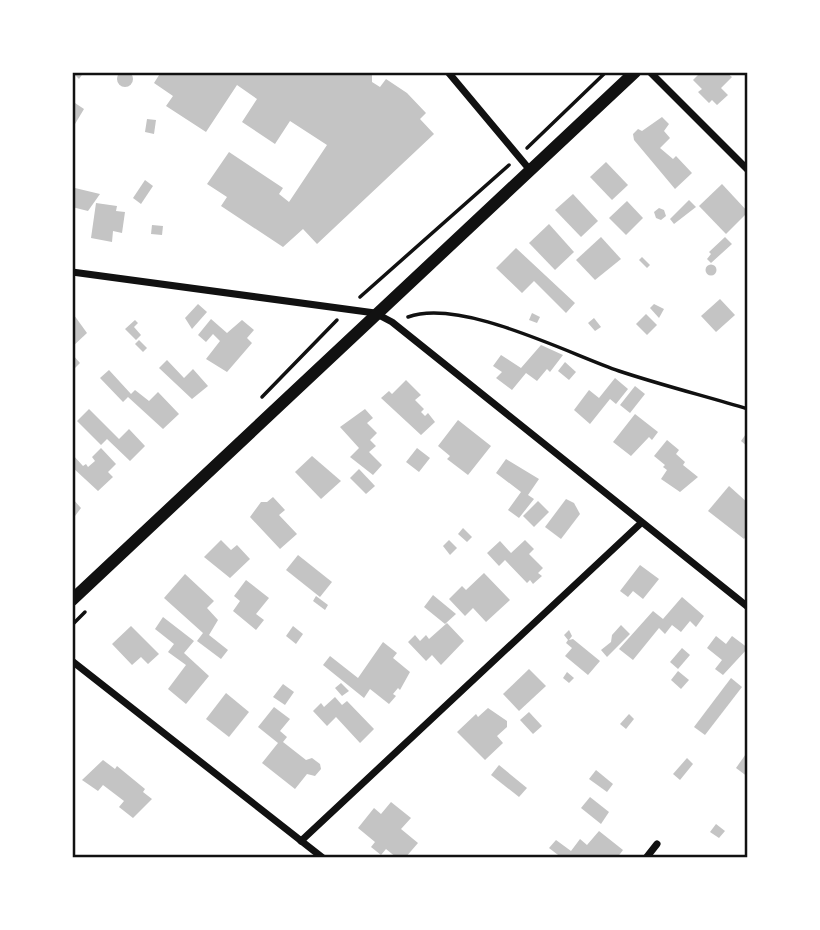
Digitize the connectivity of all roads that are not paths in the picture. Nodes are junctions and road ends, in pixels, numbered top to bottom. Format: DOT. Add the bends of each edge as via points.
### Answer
graph roads {
  1 [pos="448,72"];
  2 [pos="635,72"];
  3 [pos="650,72"];
  4 [pos="530,170"];
  5 [pos="748,170"];
  6 [pos="72,274"];
  7 [pos="375,313"];
  8 [pos="640,524"];
  9 [pos="72,600"];
  10 [pos="748,607"];
  11 [pos="72,661"];
  12 [pos="301,841"];
  13 [pos="657,844"];
  14 [pos="323,858"];
  15 [pos="646,858"];
  1 -- 4 [label="street"];
  2 -- 4 [label="main road"];
  3 -- 5 [label="street"];
  4 -- 7 [label="main road"];
  6 -- 7 [label="street"];
  7 -- 8 [label="street" via="392,322"];
  7 -- 9 [label="main road"];
  8 -- 10 [label="street"];
  8 -- 12 [label="street"];
  11 -- 12 [label="street"];
  12 -- 14 [label="street"];
  13 -- 15 [label="street"];
}
